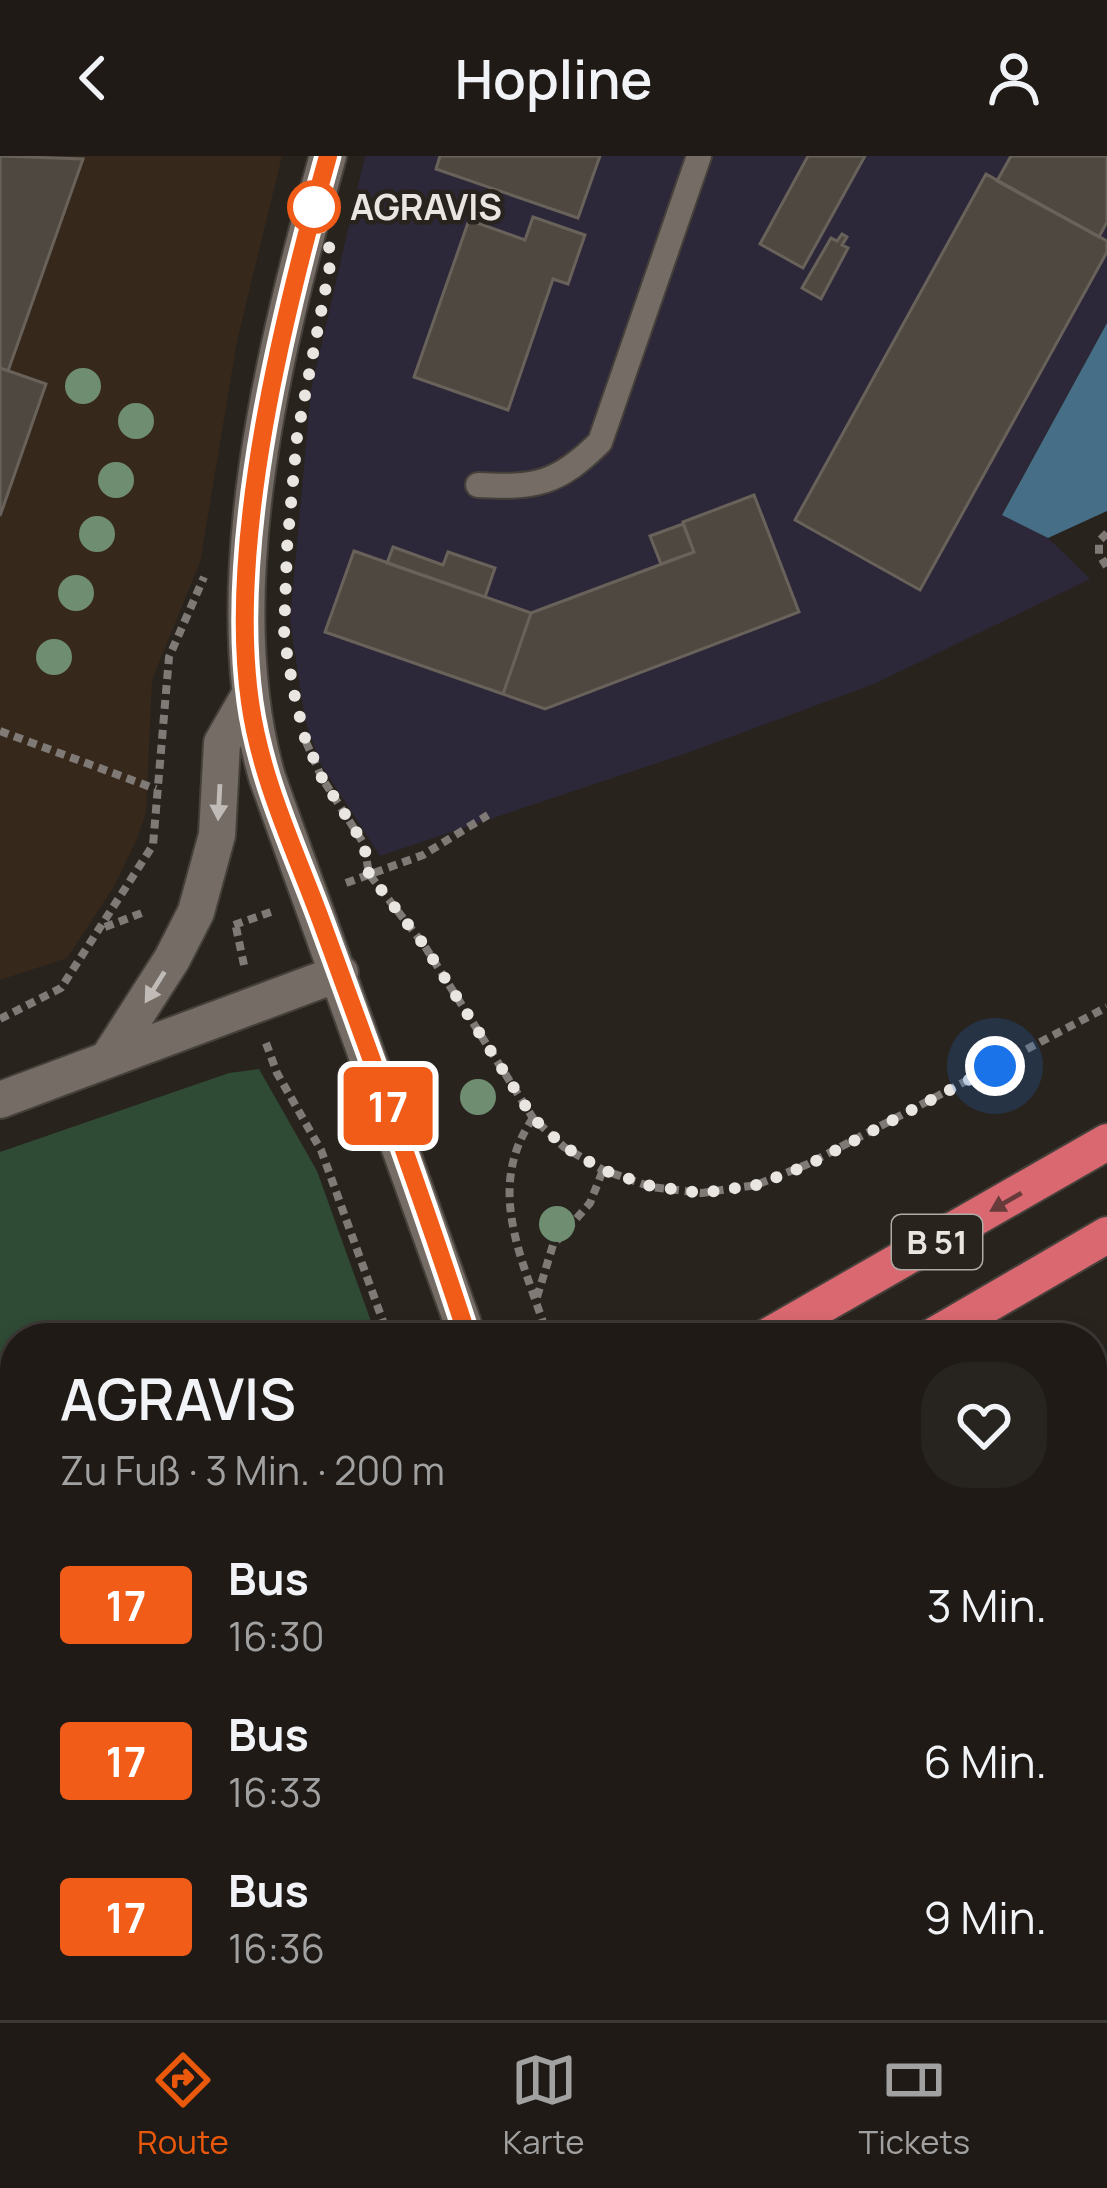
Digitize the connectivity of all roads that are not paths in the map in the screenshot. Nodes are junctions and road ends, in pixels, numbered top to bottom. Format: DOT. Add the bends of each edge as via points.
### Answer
graph roads {
  1 [pos="328,156"];
  2 [pos="698,156"];
  3 [pos="478,485"];
  4 [pos="249,696"];
  5 [pos="340,973"];
  6 [pos="108,1059"];
  7 [pos="0,1100"];
  8 [pos="1107,1142"];
  9 [pos="1107,1235"];
  10 [pos="463,1323"];
  11 [pos="791,1323"];
  12 [pos="956,1323"];
  1 -- 4 [label="street" via="271,388 250,560"];
  2 -- 3 [label="lane" via="601,442 571,472 527,488"];
  4 -- 5 [label="street" via="267,777"];
  4 -- 6 [label="street, one-way" via="222,743 217,836 196,912"];
  5 -- 6 [label="street"];
  5 -- 10 [label="street"];
  6 -- 7 [label="street"];
  8 -- 11 [label="highway, B 51, one-way"];
  9 -- 12 [label="highway, B 51"];
}
